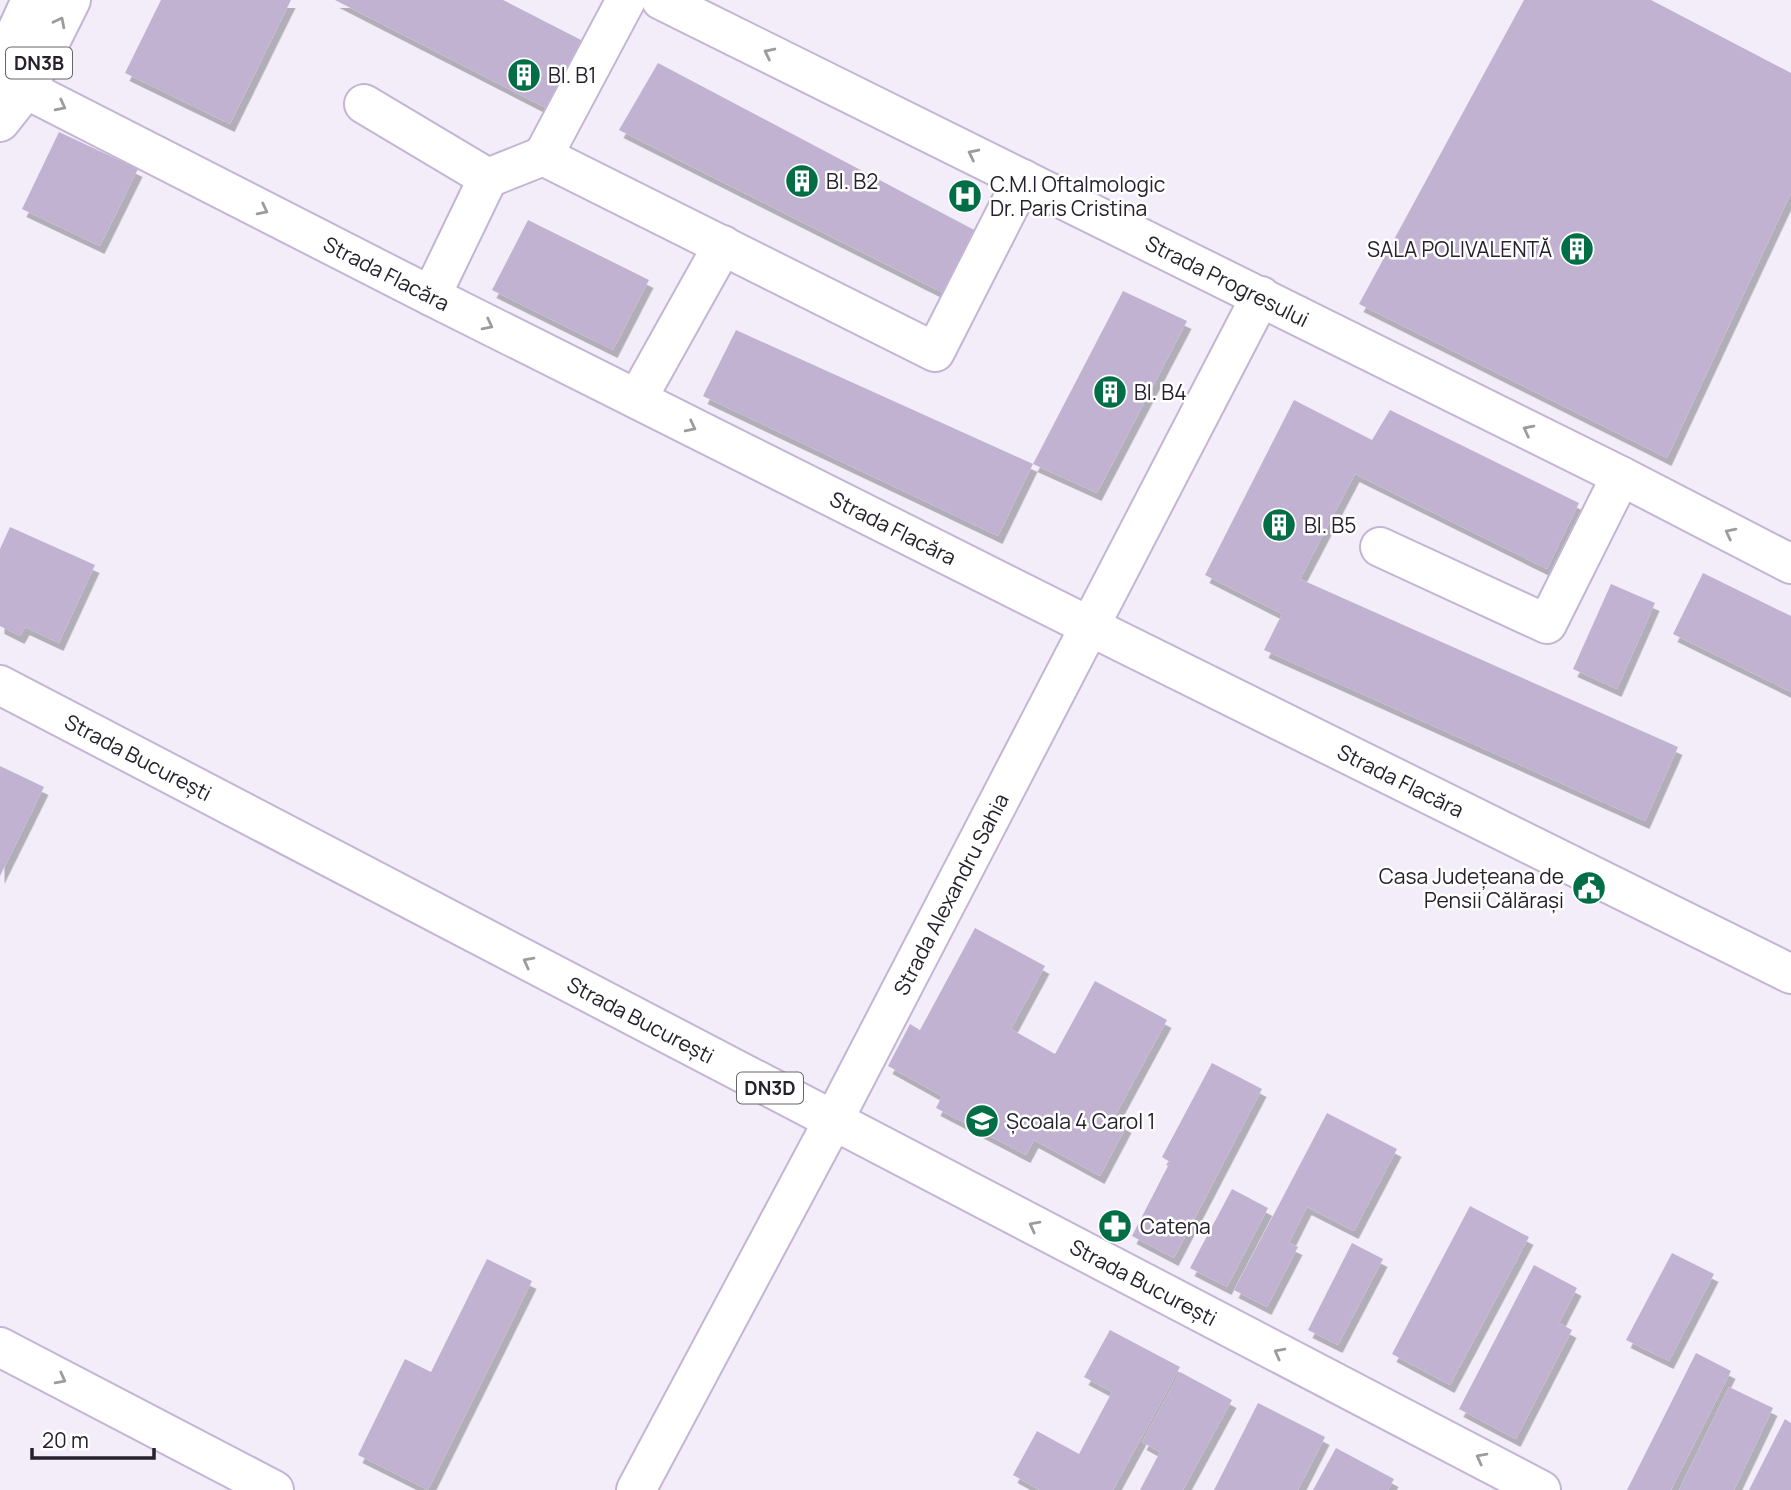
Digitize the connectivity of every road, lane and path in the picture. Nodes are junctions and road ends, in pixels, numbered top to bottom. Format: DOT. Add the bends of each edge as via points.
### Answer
graph roads {
  1 [pos="31,0"];
  2 [pos="71,0"];
  3 [pos="626,0"];
  4 [pos="661,0"];
  5 [pos="9,77"];
  6 [pos="364,104"];
  7 [pos="0,122"];
  8 [pos="543,156"];
  9 [pos="488,178"];
  10 [pos="1023,179"];
  11 [pos="723,244"];
  12 [pos="431,296"];
  13 [pos="1261,296"];
  14 [pos="637,399"];
  15 [pos="1621,476"];
  16 [pos="1380,547"];
  17 [pos="1791,564"];
  18 [pos="1089,626"];
  19 [pos="0,685"];
  20 [pos="1791,974"];
  21 [pos="833,1121"];
  22 [pos="0,1347"];
  23 [pos="274,1490"];
  24 [pos="636,1490"];
  25 [pos="1541,1490"];
  1 -- 5 [label="street, DN3B"];
  5 -- 2 [label="street, DN3B, one-way"];
  3 -- 8 [label="street"];
  10 -- 4 [label="street, Strada Progresului, one-way"];
  5 -- 7 [label="street, DN3B"];
  5 -- 12 [label="street, Strada Flacăra, one-way"];
  6 -- 9 [label="street"];
  8 -- 9 [label="street"];
  8 -- 11 [label="street"];
  9 -- 12 [label="street"];
  10 -- 11 [label="street" via="935,352"];
  10 -- 13 [label="street, Strada Progresului"];
  11 -- 14 [label="street"];
  12 -- 14 [label="street, Strada Flacăra, one-way"];
  15 -- 13 [label="street, Strada Progresului, one-way"];
  13 -- 18 [label="street, Strada Alexandru Sahia"];
  14 -- 18 [label="street, Strada Flacăra, one-way"];
  15 -- 16 [label="street" via="1546,624"];
  17 -- 15 [label="street, Strada Progresului, one-way"];
  18 -- 20 [label="street, Strada Flacăra"];
  18 -- 21 [label="street, Strada Alexandru Sahia"];
  21 -- 19 [label="street, Strada București / DN3D, one-way"];
  21 -- 24 [label="street, Strada Alexandru Sahia"];
  25 -- 21 [label="street, Strada București / DN3D, one-way"];
  22 -- 23 [label="street, one-way"];
}
